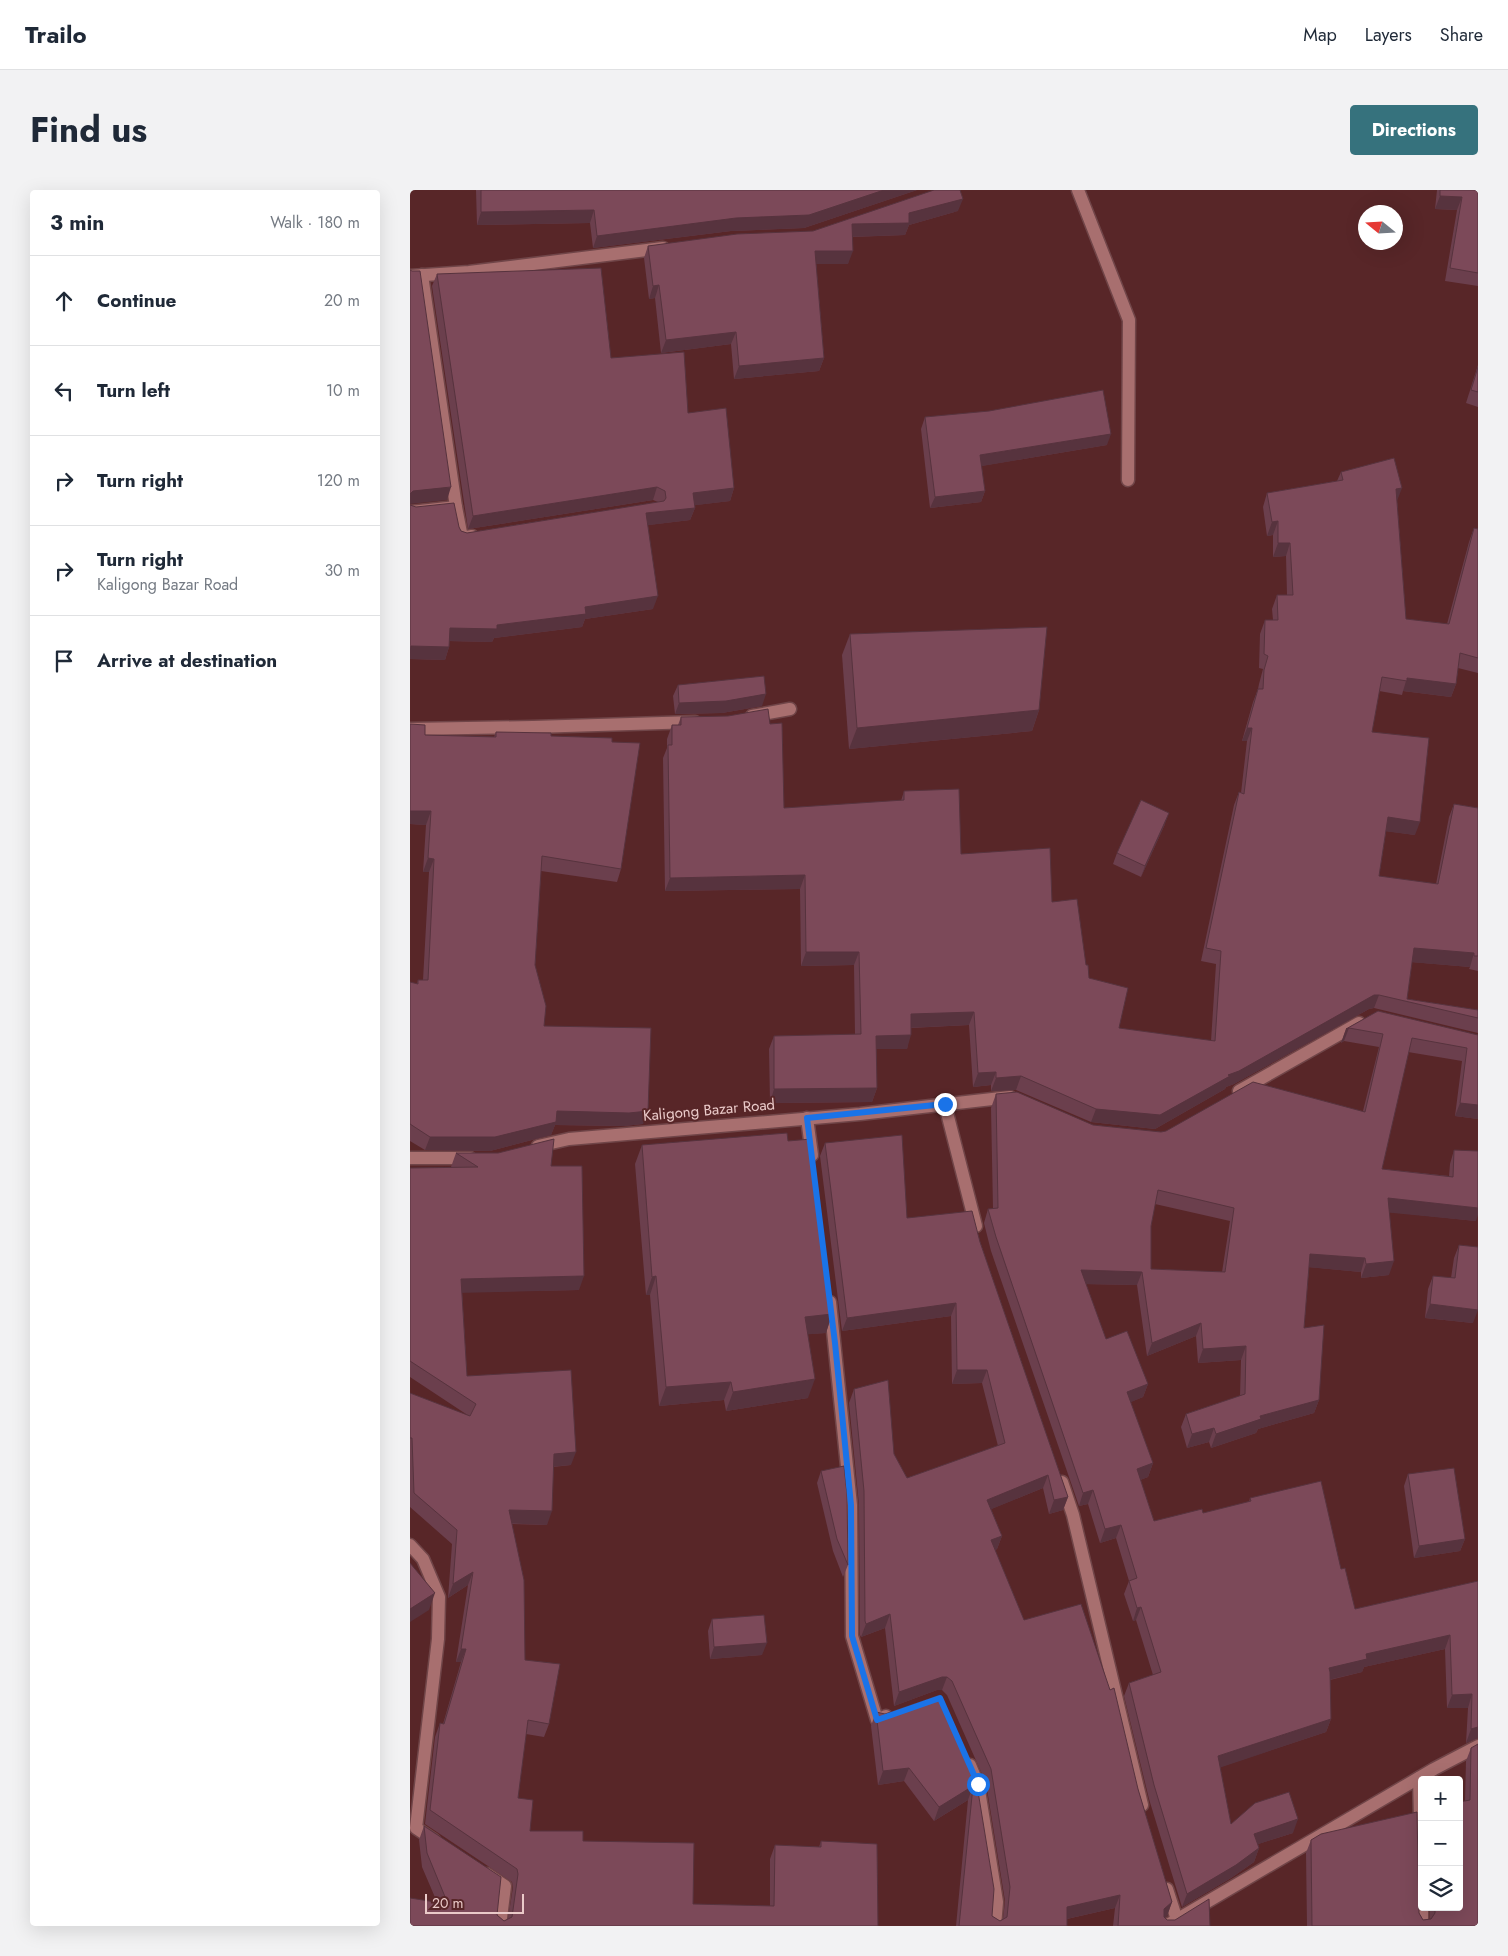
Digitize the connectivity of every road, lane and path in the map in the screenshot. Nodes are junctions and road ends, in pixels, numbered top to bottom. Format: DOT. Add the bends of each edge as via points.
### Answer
graph roads {
  1 [pos="1078,190"];
  2 [pos="673,246"];
  3 [pos="416,275"];
  4 [pos="1128,480"];
  5 [pos="456,507"];
  6 [pos="410,512"];
  7 [pos="482,535"];
  8 [pos="790,709"];
  9 [pos="742,718"];
  10 [pos="704,722"];
  11 [pos="410,729"];
  12 [pos="1372,1016"];
  13 [pos="1226,1098"];
  14 [pos="1017,1099"];
  15 [pos="945,1104"];
  16 [pos="807,1118"];
  17 [pos="526,1150"];
  18 [pos="410,1158"];
  19 [pos="481,1158"];
  20 [pos="813,1167"];
  21 [pos="978,1234"];
  22 [pos="829,1294"];
  23 [pos="1057,1468"];
  24 [pos="410,1545"];
  25 [pos="895,1714"];
  26 [pos="1478,1746"];
  27 [pos="963,1750"];
  28 [pos="1423,1776"];
  29 [pos="1418,1779"];
  30 [pos="1146,1819"];
  31 [pos="1420,1821"];
  32 [pos="448,1849"];
  33 [pos="473,1865"];
  34 [pos="1421,1866"];
  35 [pos="1163,1874"];
  36 [pos="1422,1911"];
  37 [pos="1171,1923"];
  38 [pos="500,1926"];
  39 [pos="995,1926"];
  40 [pos="1422,1926"];
  1 -- 4 [label="street" via="1129,320"];
  2 -- 3 [label="street" via="469,272"];
  3 -- 5 [label="street"];
  5 -- 6 [label="street"];
  5 -- 7 [label="street" via="462,538"];
  8 -- 9 [label="street"];
  10 -- 11 [label="street"];
  12 -- 13 [label="street"];
  14 -- 15 [label="street, Kaligong Bazar Road"];
  15 -- 16 [label="street, Kaligong Bazar Road"];
  15 -- 21 [label="street"];
  16 -- 17 [label="street, Kaligong Bazar Road" via="569,1139"];
  16 -- 20 [label="street"];
  18 -- 19 [label="street"];
  22 -- 25 [label="street" via="851,1505 852,1636 877,1720"];
  23 -- 30 [label="street" via="1073,1515"];
  24 -- 32 [label="street" via="423,1559 439,1597 438,1639 416,1828"];
  26 -- 28 [label="street"];
  27 -- 39 [label="street" via="978,1784 997,1902"];
  29 -- 37 [label="street"];
  31 -- 34 [label="street"];
  33 -- 38 [label="street" via="505,1886"];
  35 -- 37 [label="street"];
  36 -- 40 [label="street"];
}
